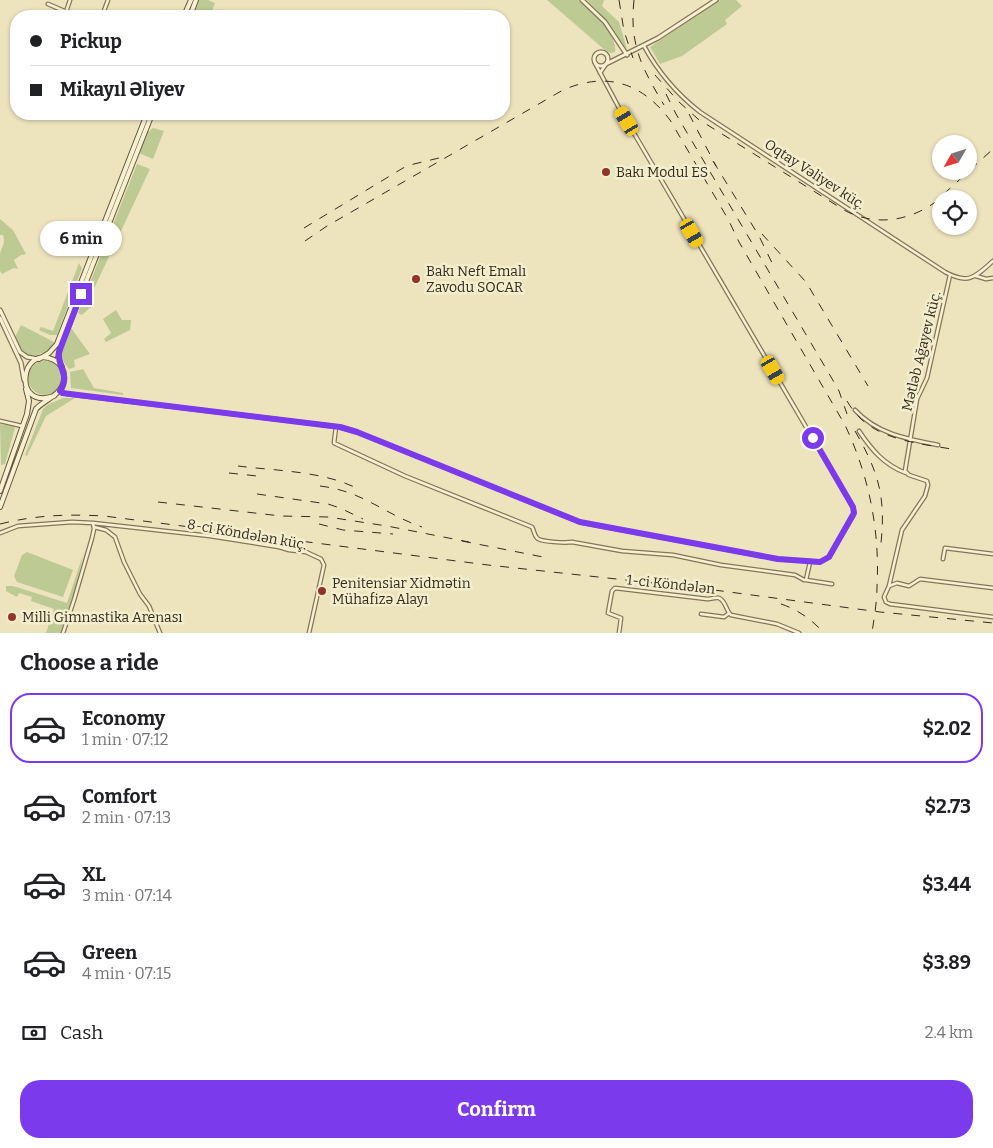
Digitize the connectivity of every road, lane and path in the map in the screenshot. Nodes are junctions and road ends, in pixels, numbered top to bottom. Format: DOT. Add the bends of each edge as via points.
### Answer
graph roads {
  1 [pos="582,0"];
  2 [pos="716,0"];
  3 [pos="48,4"];
  4 [pos="60,10"];
  5 [pos="644,46"];
  6 [pos="627,54"];
  7 [pos="594,63"];
  8 [pos="606,64"];
  9 [pos="600,72"];
  10 [pos="145,120"];
  11 [pos="150,120"];
  12 [pos="993,260"];
  13 [pos="950,275"];
  14 [pos="976,276"];
  15 [pos="993,278"];
  16 [pos="0,310"];
  17 [pos="0,318"];
  18 [pos="39,359"];
  19 [pos="62,368"];
  20 [pos="25,382"];
  21 [pos="60,391"];
  22 [pos="54,396"];
  23 [pos="854,410"];
  24 [pos="0,421"];
  25 [pos="23,427"];
  26 [pos="336,427"];
  27 [pos="859,431"];
  28 [pos="911,440"];
  29 [pos="938,445"];
  30 [pos="906,473"];
  31 [pos="0,491"];
  32 [pos="0,507"];
  33 [pos="93,523"];
  34 [pos="94,527"];
  35 [pos="0,533"];
  36 [pos="993,554"];
  37 [pos="943,559"];
  38 [pos="810,562"];
  39 [pos="806,580"];
  40 [pos="832,584"];
  41 [pos="889,586"];
  42 [pos="993,588"];
  43 [pos="701,614"];
  44 [pos="728,614"];
  45 [pos="993,617"];
  46 [pos="63,633"];
  47 [pos="160,633"];
  48 [pos="309,633"];
  49 [pos="619,633"];
  50 [pos="799,633"];
  1 -- 6 [label="street" via="605,22"];
  2 -- 5 [label="street"];
  3 -- 4 [label="street"];
  5 -- 6 [label="street"];
  5 -- 13 [label="street, Oqtay Vəliyev küç." via="670,83 700,112"];
  6 -- 8 [label="street"];
  7 -- 8 [label="street"];
  7 -- 8 [label="street" via="595,55 603,53 607,56"];
  7 -- 9 [label="street"];
  8 -- 9 [label="street"];
  9 -- 38 [label="street" via="853,507 853,516 829,557 820,562"];
  10 -- 18 [label="main road" via="57,344 49,354"];
  11 -- 19 [label="main road" via="60,348 58,358"];
  12 -- 14 [label="street"];
  13 -- 14 [label="street, Oqtay Vəliyev küç."];
  13 -- 28 [label="street, Mətləb Ağayev küç." via="927,378 917,399"];
  14 -- 15 [label="street, Oqtay Vəliyev küç."];
  16 -- 18 [label="street" via="20,352"];
  17 -- 20 [label="street" via="21,363"];
  18 -- 19 [label="main road" via="49,358"];
  18 -- 20 [label="main road" via="27,368"];
  19 -- 21 [label="main road" via="64,382"];
  20 -- 22 [label="main road" via="36,396"];
  20 -- 25 [label="main road" via="29,404"];
  21 -- 22 [label="main road"];
  21 -- 26 [label="street"];
  22 -- 32 [label="main road" via="36,410"];
  23 -- 28 [label="street" via="878,429"];
  24 -- 25 [label="street"];
  25 -- 31 [label="main road"];
  26 -- 38 [label="street" via="357,432 580,522 778,559"];
  26 -- 39 [label="street" via="334,443 405,476 532,527 540,540 572,542 622,552 673,555 795,575"];
  27 -- 30 [label="street" via="885,462"];
  28 -- 29 [label="street"];
  28 -- 30 [label="street, Mətləb Ağayev küç."];
  30 -- 41 [label="street" via="926,480 928,485 925,496 903,528"];
  33 -- 34 [label="street"];
  33 -- 35 [label="street" via="18,526"];
  33 -- 48 [label="street, 8-ci Köndələn küç." via="201,535 306,552 324,565"];
  34 -- 46 [label="street"];
  34 -- 47 [label="street" via="115,537"];
  36 -- 37 [label="street" via="945,548"];
  38 -- 39 [label="street"];
  39 -- 40 [label="street"];
  41 -- 42 [label="street" via="897,583 909,586 920,579"];
  41 -- 45 [label="street" via="884,597 890,604"];
  43 -- 44 [label="street" via="724,618"];
  44 -- 49 [label="street, 1-ci Köndələn" via="719,598 615,588 608,613 621,618"];
  44 -- 50 [label="street" via="784,626"];
}
